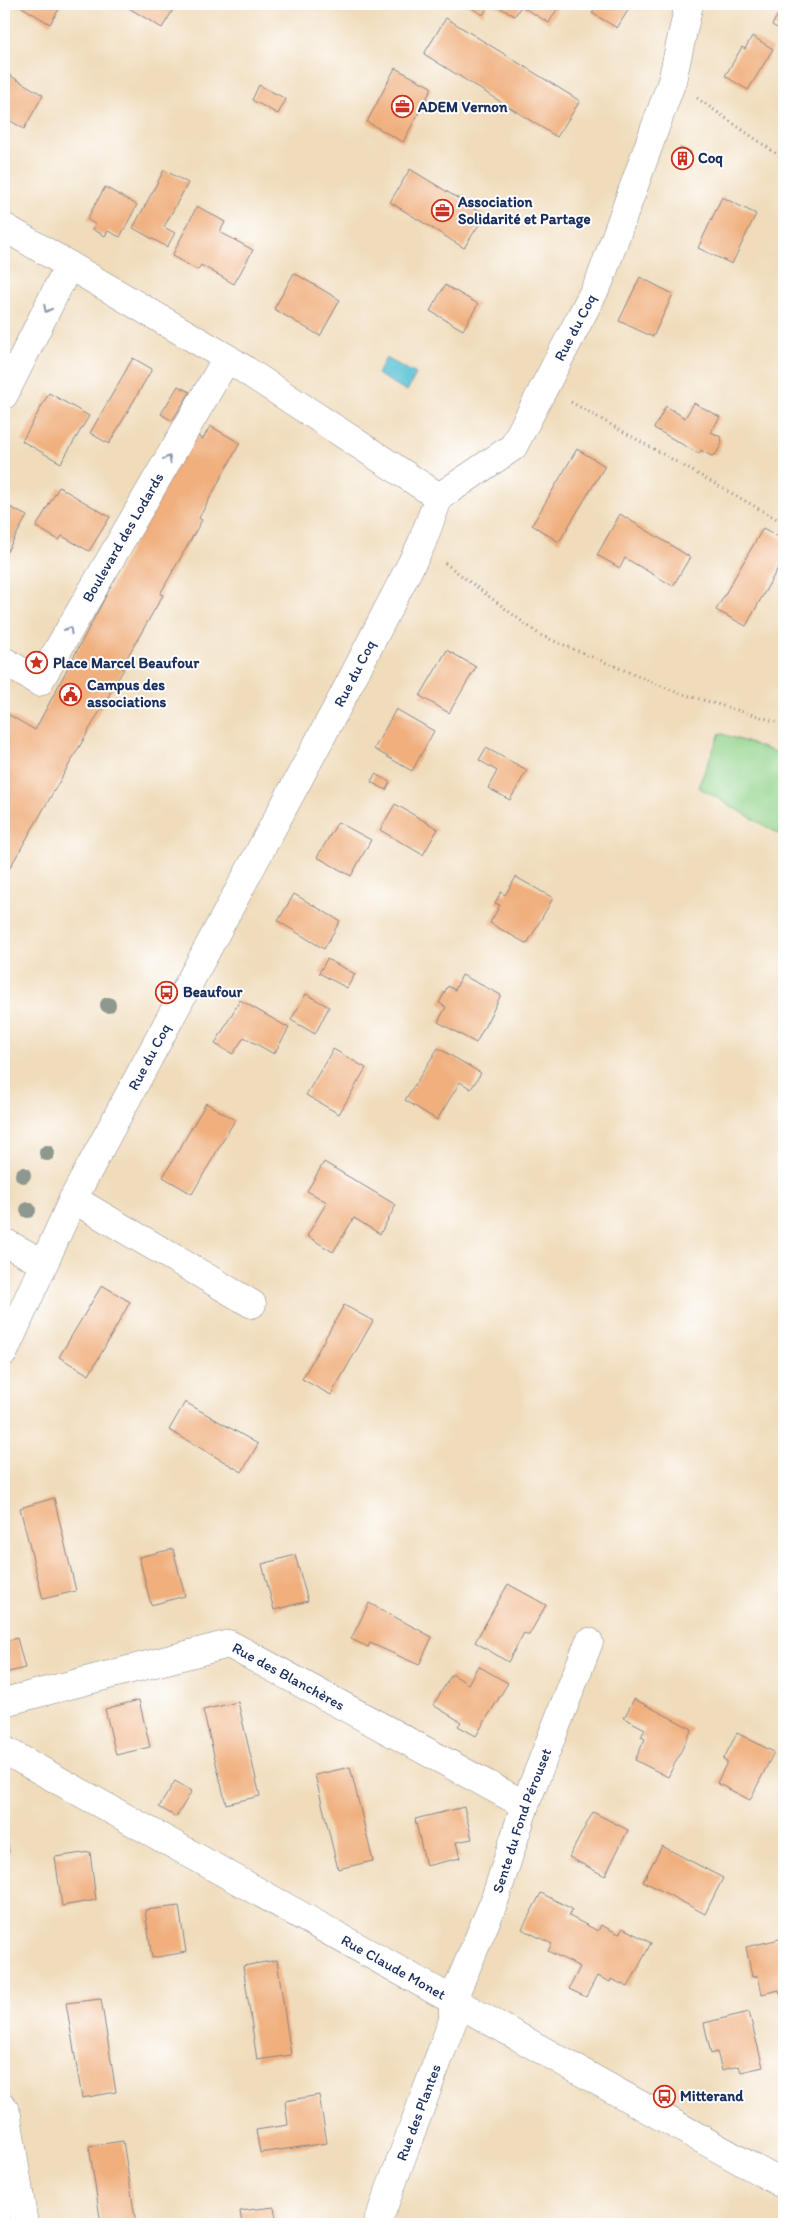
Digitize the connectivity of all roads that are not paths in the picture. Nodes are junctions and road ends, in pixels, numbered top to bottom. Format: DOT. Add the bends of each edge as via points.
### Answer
graph roads {
  1 [pos="689,4"];
  2 [pos="4,227"];
  3 [pos="69,265"];
  4 [pos="227,358"];
  5 [pos="4,395"];
  6 [pos="439,497"];
  7 [pos="4,661"];
  8 [pos="73,1199"];
  9 [pos="4,1242"];
  10 [pos="43,1263"];
  11 [pos="252,1304"];
  12 [pos="4,1352"];
  13 [pos="589,1642"];
  14 [pos="4,1702"];
  15 [pos="4,1750"];
  16 [pos="526,1805"];
  17 [pos="453,1999"];
  18 [pos="4,2108"];
  19 [pos="784,2186"];
  20 [pos="24,2224"];
  21 [pos="377,2224"];
  1 -- 6 [label="street, Rue du Coq" via="672,81 600,280 513,447"];
  2 -- 3 [label="street"];
  3 -- 4 [label="street"];
  3 -- 5 [label="street, one-way"];
  4 -- 6 [label="street"];
  7 -- 4 [label="street, Boulevard des Lodards, one-way" via="39,682"];
  6 -- 8 [label="street, Rue du Coq" via="421,545 341,700"];
  8 -- 10 [label="street, Rue du Coq"];
  8 -- 11 [label="street"];
  9 -- 10 [label="street"];
  10 -- 12 [label="street, Rue du Coq"];
  13 -- 16 [label="street, Sente du Fond Pérouset"];
  14 -- 16 [label="street, Rue des Blanchères" via="229,1644"];
  15 -- 17 [label="street, Rue Claude Monet"];
  16 -- 17 [label="street, Sente du Fond Pérouset" via="494,1902"];
  17 -- 19 [label="street, Rue Claude Monet"];
  17 -- 21 [label="street, Rue des Plantes" via="452,2020"];
  18 -- 20 [label="street"];
}
